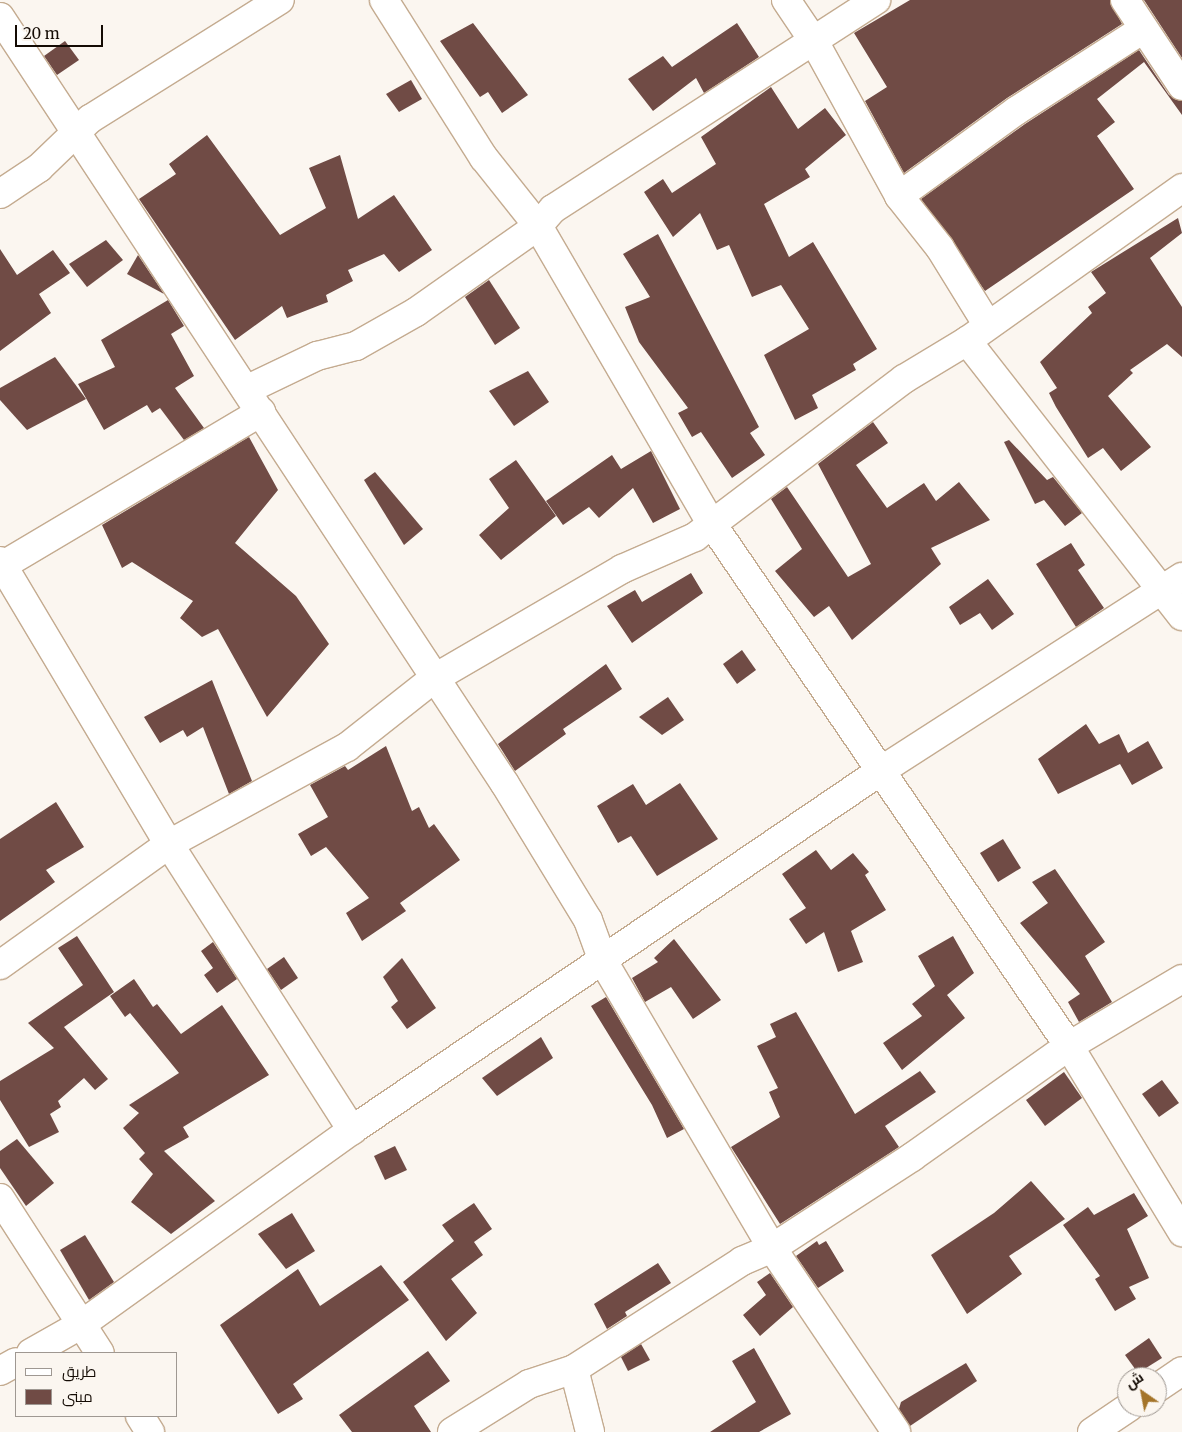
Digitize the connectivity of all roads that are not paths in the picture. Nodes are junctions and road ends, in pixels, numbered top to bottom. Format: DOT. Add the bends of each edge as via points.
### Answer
graph roads {
  1 [pos="280,0"];
  2 [pos="384,0"];
  3 [pos="786,0"];
  4 [pos="876,0"];
  5 [pos="1125,0"];
  6 [pos="0,17"];
  7 [pos="1143,29"];
  8 [pos="815,43"];
  9 [pos="1182,86"];
  10 [pos="76,137"];
  11 [pos="1182,188"];
  12 [pos="0,194"];
  13 [pos="899,196"];
  14 [pos="538,226"];
  15 [pos="977,333"];
  16 [pos="254,401"];
  17 [pos="710,521"];
  18 [pos="1,565"];
  19 [pos="1173,583"];
  20 [pos="1182,616"];
  21 [pos="433,680"];
  22 [pos="879,772"];
  23 [pos="169,844"];
  24 [pos="603,961"];
  25 [pos="0,965"];
  26 [pos="1182,979"];
  27 [pos="1069,1046"];
  28 [pos="352,1130"];
  29 [pos="0,1198"];
  30 [pos="1182,1232"];
  31 [pos="772,1248"];
  32 [pos="82,1324"];
  33 [pos="33,1352"];
  34 [pos="99,1352"];
  35 [pos="15,1363"];
  36 [pos="574,1369"];
  37 [pos="0,1371"];
  38 [pos="1182,1371"];
  39 [pos="1167,1381"];
  40 [pos="1117,1415"];
  41 [pos="141,1417"];
  42 [pos="150,1432"];
  43 [pos="452,1432"];
  44 [pos="590,1432"];
  45 [pos="896,1432"];
  46 [pos="1092,1432"];
  1 -- 10 [label="street" via="90,119"];
  2 -- 14 [label="street" via="484,158"];
  3 -- 8 [label="street"];
  4 -- 8 [label="street"];
  5 -- 7 [label="street"];
  6 -- 10 [label="street"];
  7 -- 9 [label="street"];
  7 -- 13 [label="street" via="1016,110"];
  8 -- 13 [label="street"];
  8 -- 14 [label="street" via="553,209"];
  10 -- 12 [label="street"];
  10 -- 16 [label="street"];
  11 -- 15 [label="street"];
  13 -- 15 [label="street" via="940,248"];
  14 -- 16 [label="street" via="416,312 356,346 317,356"];
  14 -- 17 [label="street"];
  15 -- 17 [label="street" via="904,379"];
  15 -- 19 [label="street"];
  16 -- 18 [label="street"];
  16 -- 21 [label="street"];
  17 -- 21 [label="street" via="695,537 599,582"];
  17 -- 22 [label="street"];
  18 -- 23 [label="street"];
  19 -- 20 [label="street"];
  19 -- 22 [label="street"];
  21 -- 23 [label="street" via="347,747"];
  21 -- 24 [label="street" via="505,784 588,920"];
  22 -- 24 [label="street"];
  22 -- 27 [label="street"];
  23 -- 25 [label="street"];
  23 -- 28 [label="street"];
  24 -- 28 [label="street"];
  24 -- 31 [label="street"];
  26 -- 27 [label="street"];
  27 -- 30 [label="street"];
  27 -- 31 [label="street" via="912,1157"];
  28 -- 32 [label="street"];
  29 -- 32 [label="street"];
  31 -- 36 [label="street" via="742,1261"];
  31 -- 45 [label="street"];
  32 -- 33 [label="street"];
  32 -- 34 [label="street"];
  35 -- 37 [label="street"];
  36 -- 43 [label="street" via="529,1384"];
  36 -- 44 [label="street"];
  38 -- 39 [label="street"];
  40 -- 46 [label="street"];
  41 -- 42 [label="street"];
}
